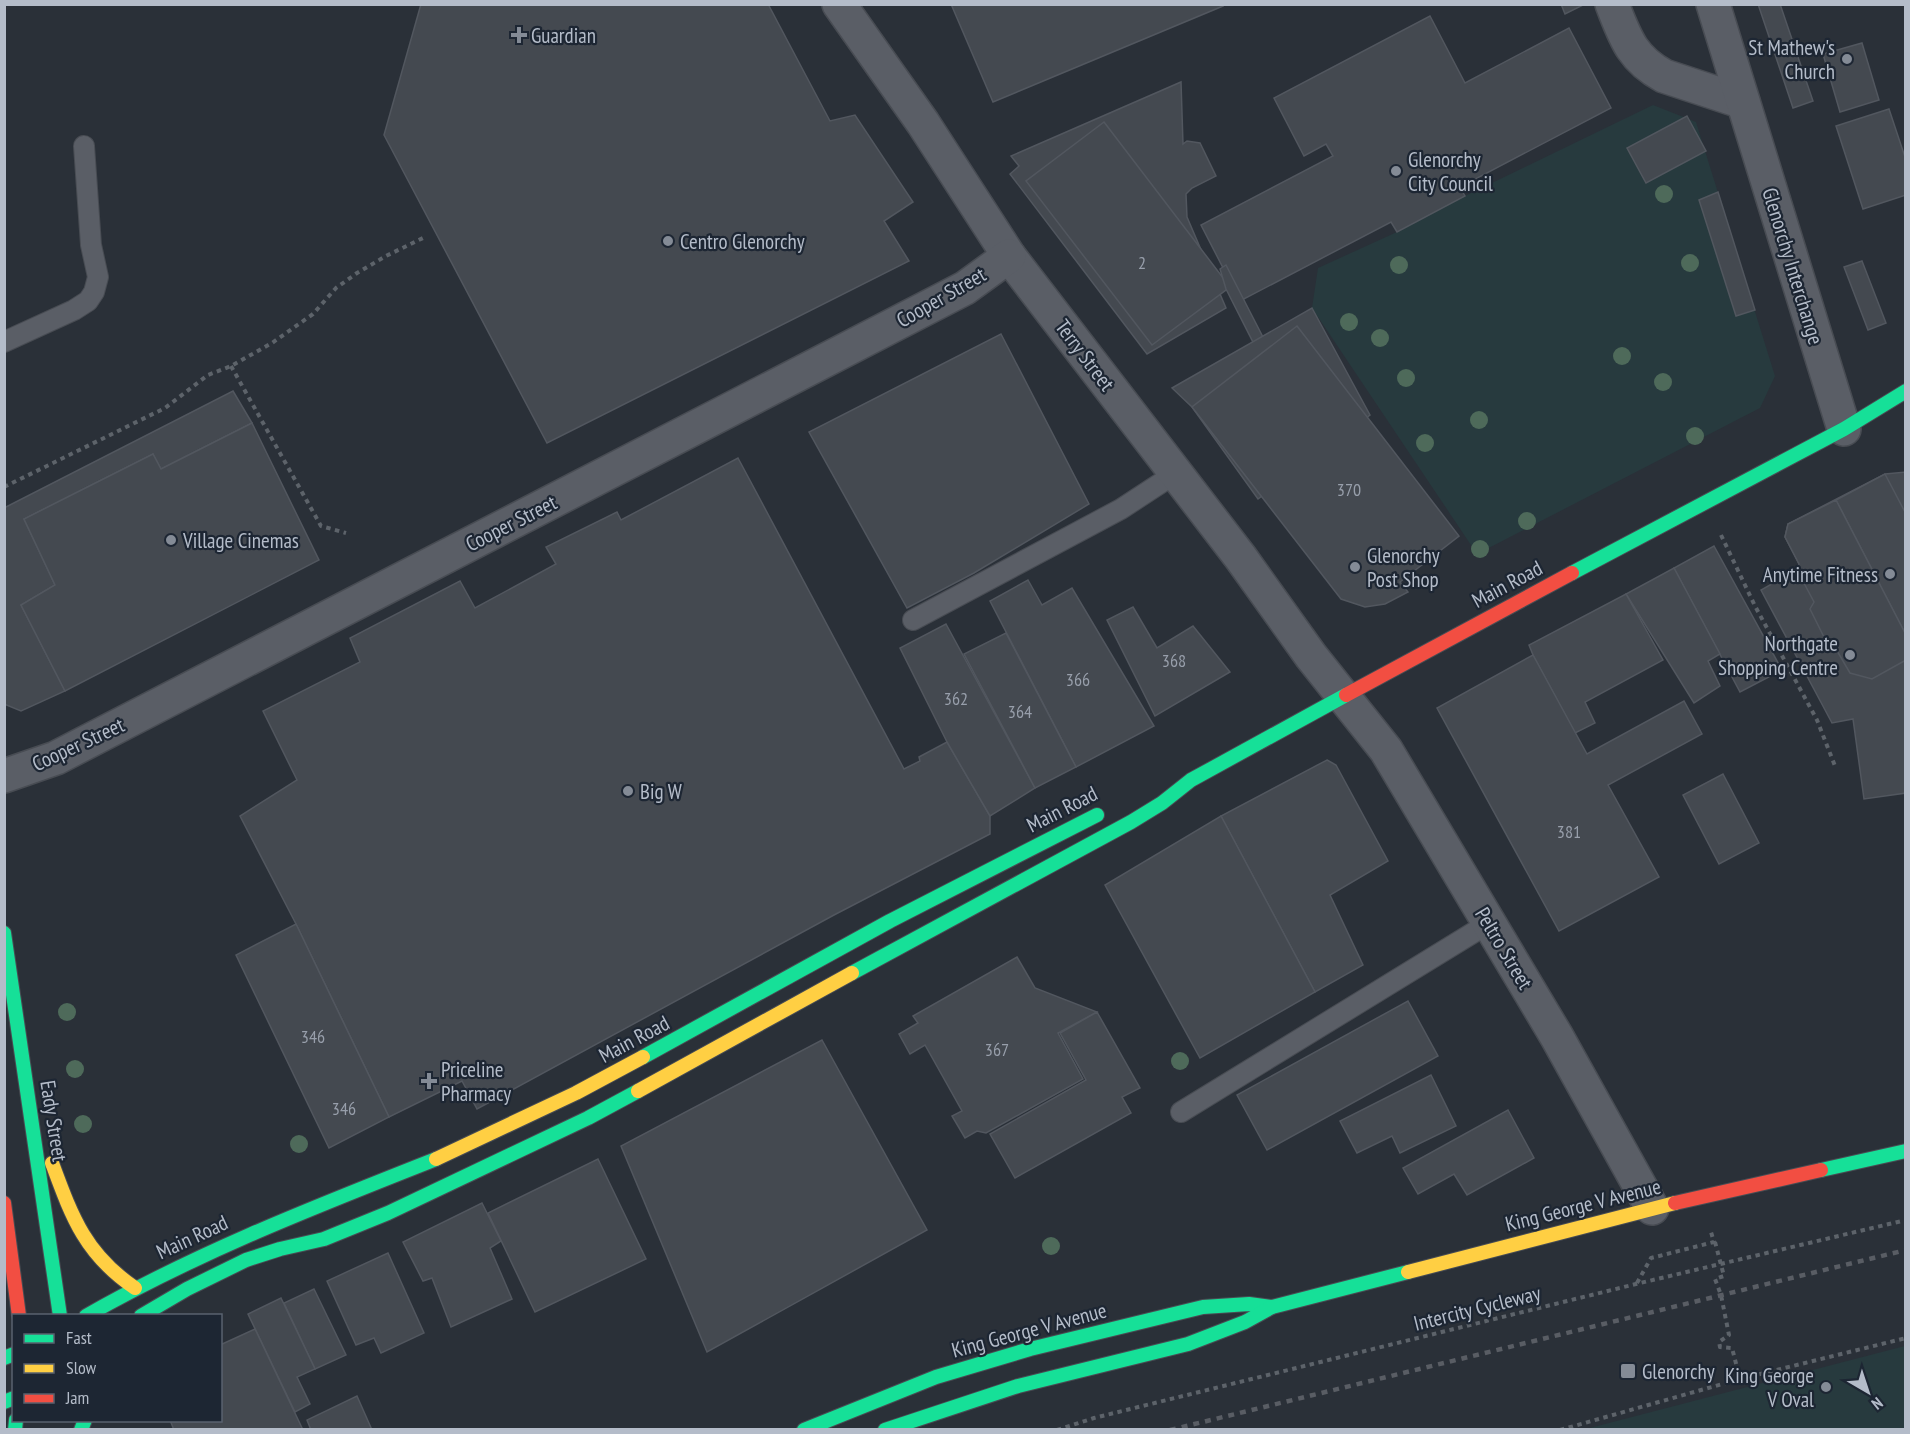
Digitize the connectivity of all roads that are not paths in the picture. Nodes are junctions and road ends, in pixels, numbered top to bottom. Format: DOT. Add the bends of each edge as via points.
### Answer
graph roads {
  1 [pos="839,4"];
  2 [pos="1612,4"];
  3 [pos="1713,4"];
  4 [pos="1743,102"];
  5 [pos="84,146"];
  6 [pos="1009,256"];
  7 [pos="4,342"];
  8 [pos="1905,391"];
  9 [pos="1859,428"];
  10 [pos="1176,473"];
  11 [pos="913,620"];
  12 [pos="1344,696"];
  13 [pos="4,776"];
  14 [pos="1191,780"];
  15 [pos="1157,787"];
  16 [pos="1114,806"];
  17 [pos="1489,923"];
  18 [pos="4,933"];
  19 [pos="30,1102"];
  20 [pos="1181,1112"];
  21 [pos="1905,1151"];
  22 [pos="4,1203"];
  23 [pos="1652,1208"];
  24 [pos="324,1239"];
  25 [pos="266,1268"];
  26 [pos="135,1288"];
  27 [pos="1272,1307"];
  28 [pos="19,1314"];
  29 [pos="60,1314"];
  30 [pos="90,1314"];
  31 [pos="144,1314"];
  32 [pos="804,1430"];
  33 [pos="885,1430"];
  1 -- 6 [label="street, Terry Street" via="923,123"];
  2 -- 4 [label="street" via="1628,43 1641,61 1664,76"];
  3 -- 4 [label="street, Glenorchy Interchange"];
  4 -- 9 [label="street, Glenorchy Interchange"];
  5 -- 7 [label="lane" via="91,245 98,278 94,292 74,310"];
  6 -- 10 [label="street, Terry Street"];
  6 -- 13 [label="street, Cooper Street" via="965,288 213,678 56,758"];
  8 -- 9 [label="main road, Main Road"];
  9 -- 12 [label="main road, Main Road" via="1708,501"];
  10 -- 11 [label="lane" via="1121,509"];
  10 -- 12 [label="street, Terry Street"];
  12 -- 14 [label="main road, Main Road"];
  12 -- 17 [label="street, Peltro Street" via="1386,750"];
  14 -- 15 [label="main road, Main Road"];
  14 -- 24 [label="main road, Main Road" via="1131,822 712,1052 430,1193"];
  16 -- 26 [label="main road, Main Road" via="890,921 576,1093 448,1154 291,1216"];
  17 -- 20 [label="lane"];
  17 -- 23 [label="street, Peltro Street"];
  18 -- 19 [label="main road, Eady Street"];
  19 -- 26 [label="main road" via="85,1240 103,1264"];
  19 -- 29 [label="main road, Eady Street"];
  21 -- 23 [label="main road, King George V Avenue"];
  22 -- 28 [label="main road"];
  23 -- 27 [label="main road, King George V Avenue"];
  24 -- 25 [label="main road"];
  24 -- 31 [label="main road, Main Road" via="246,1260"];
  26 -- 30 [label="main road, Main Road"];
  27 -- 32 [label="main road, King George V Avenue" via="1203,1307 1030,1349 936,1377"];
  27 -- 33 [label="main road, King George V Avenue" via="1209,1338 1037,1381"];
}
